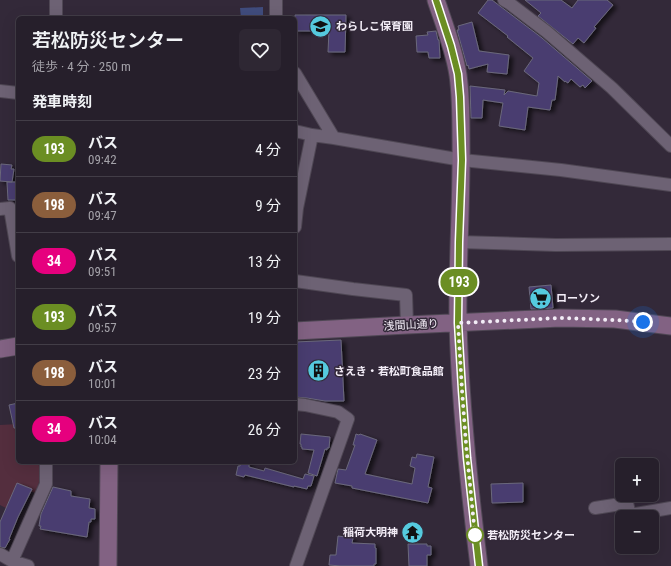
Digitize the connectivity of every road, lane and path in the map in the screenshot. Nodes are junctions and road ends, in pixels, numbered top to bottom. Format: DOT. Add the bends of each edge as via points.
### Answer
graph roads {
  1 [pos="56,0"];
  2 [pos="276,0"];
  3 [pos="436,0"];
  4 [pos="504,0"];
  5 [pos="56,16"];
  6 [pos="276,16"];
  7 [pos="297,76"];
  8 [pos="0,91"];
  9 [pos="16,93"];
  10 [pos="297,131"];
  11 [pos="312,135"];
  12 [pos="334,138"];
  13 [pos="671,146"];
  14 [pos="462,160"];
  15 [pos="671,185"];
  16 [pos="297,208"];
  17 [pos="0,209"];
  18 [pos="459,242"];
  19 [pos="16,244"];
  20 [pos="671,244"];
  21 [pos="297,281"];
  22 [pos="458,323"];
  23 [pos="407,325"];
  24 [pos="671,326"];
  25 [pos="297,331"];
  26 [pos="16,346"];
  27 [pos="0,349"];
  28 [pos="297,404"];
  29 [pos="46,464"];
  30 [pos="109,464"];
  31 [pos="595,508"];
  32 [pos="671,508"];
  33 [pos="0,554"];
  34 [pos="12,561"];
  35 [pos="28,566"];
  36 [pos="108,566"];
  37 [pos="296,566"];
  38 [pos="479,566"];
  1 -- 5 [label="street"];
  2 -- 6 [label="street"];
  3 -- 14 [label="main road" via="458,74"];
  4 -- 13 [label="street" via="612,88"];
  7 -- 12 [label="street"];
  8 -- 9 [label="street"];
  10 -- 11 [label="street"];
  11 -- 12 [label="street"];
  11 -- 16 [label="street"];
  12 -- 14 [label="street"];
  14 -- 15 [label="street"];
  14 -- 18 [label="main road"];
  17 -- 19 [label="street" via="10,208"];
  18 -- 20 [label="street" via="556,245"];
  18 -- 22 [label="main road"];
  21 -- 23 [label="street" via="406,295"];
  22 -- 23 [label="main road, 浅間山通り"];
  22 -- 24 [label="main road, 浅間山通り" via="560,318"];
  22 -- 38 [label="main road" via="467,458"];
  23 -- 25 [label="main road, 浅間山通り"];
  26 -- 27 [label="main road"];
  28 -- 37 [label="street" via="338,412 348,419"];
  29 -- 34 [label="street" via="46,484"];
  30 -- 36 [label="main road"];
  31 -- 32 [label="street" via="627,503 630,515"];
  33 -- 34 [label="street"];
  34 -- 35 [label="street"];
}
